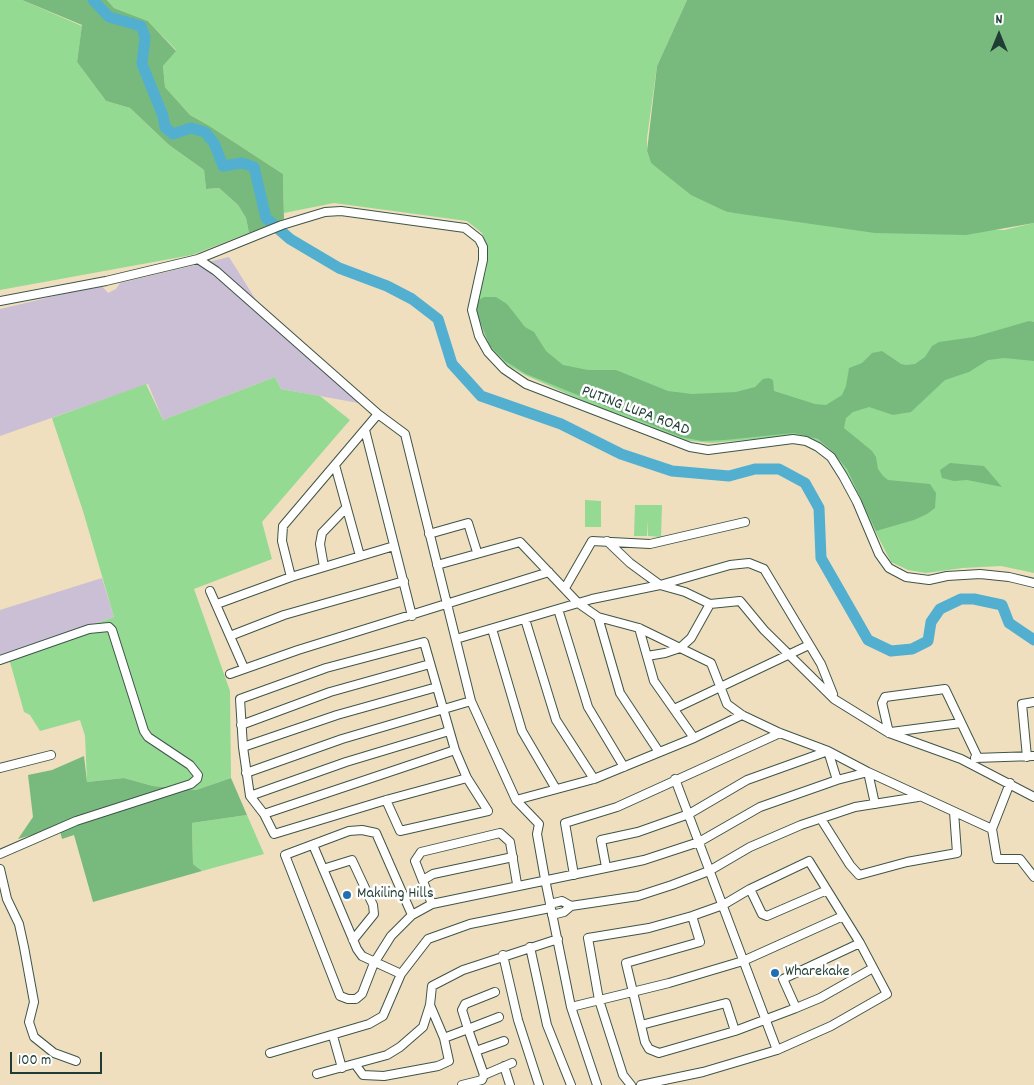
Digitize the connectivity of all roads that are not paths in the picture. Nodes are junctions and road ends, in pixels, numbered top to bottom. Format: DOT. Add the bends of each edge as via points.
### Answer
graph roads {
  1 [pos="198,259"];
  2 [pos="0,301"];
  3 [pos="378,414"];
  4 [pos="364,430"];
  5 [pos="335,465"];
  6 [pos="346,508"];
  7 [pos="745,522"];
  8 [pos="429,534"];
  9 [pos="607,541"];
  10 [pos="394,546"];
  11 [pos="477,552"];
  12 [pos="360,556"];
  13 [pos="437,565"];
  14 [pos="324,567"];
  15 [pos="549,572"];
  16 [pos="291,577"];
  17 [pos="404,581"];
  18 [pos="1034,583"];
  19 [pos="660,584"];
  20 [pos="565,588"];
  21 [pos="210,591"];
  22 [pos="578,603"];
  23 [pos="217,604"];
  24 [pos="710,604"];
  25 [pos="446,605"];
  26 [pos="558,609"];
  27 [pos="412,616"];
  28 [pos="598,618"];
  29 [pos="525,619"];
  30 [pos="492,628"];
  31 [pos="639,628"];
  32 [pos="230,636"];
  33 [pos="456,639"];
  34 [pos="809,644"];
  35 [pos="680,648"];
  36 [pos="789,654"];
  37 [pos="647,656"];
  38 [pos="0,660"];
  39 [pos="430,664"];
  40 [pos="244,668"];
  41 [pos="230,674"];
  42 [pos="721,685"];
  43 [pos="437,687"];
  44 [pos="834,699"];
  45 [pos="471,701"];
  46 [pos="1034,702"];
  47 [pos="674,709"];
  48 [pos="444,710"];
  49 [pos="742,715"];
  50 [pos="961,723"];
  51 [pos="242,725"];
  52 [pos="449,731"];
  53 [pos="780,733"];
  54 [pos="890,733"];
  55 [pos="694,738"];
  56 [pos="243,747"];
  57 [pos="455,750"];
  58 [pos="828,751"];
  59 [pos="659,752"];
  60 [pos="51,754"];
  61 [pos="1031,757"];
  62 [pos="978,758"];
  63 [pos="961,759"];
  64 [pos="624,767"];
  65 [pos="0,768"];
  66 [pos="868,772"];
  67 [pos="246,773"];
  68 [pos="467,778"];
  69 [pos="594,779"];
  70 [pos="675,779"];
  71 [pos="837,780"];
  72 [pos="1010,783"];
  73 [pos="556,789"];
  74 [pos="1034,791"];
  75 [pos="1024,792"];
  76 [pos="250,796"];
  77 [pos="920,796"];
  78 [pos="1034,797"];
  79 [pos="386,800"];
  80 [pos="516,800"];
  81 [pos="875,804"];
  82 [pos="954,812"];
  83 [pos="264,814"];
  84 [pos="689,814"];
  85 [pos="821,819"];
  86 [pos="992,829"];
  87 [pos="699,842"];
  88 [pos="313,844"];
  89 [pos="0,854"];
  90 [pos="513,857"];
  91 [pos="606,867"];
  92 [pos="323,868"];
  93 [pos="0,869"];
  94 [pos="709,871"];
  95 [pos="574,875"];
  96 [pos="859,875"];
  97 [pos="1034,877"];
  98 [pos="544,879"];
  99 [pos="423,880"];
  100 [pos="863,883"];
  101 [pos="518,884"];
  102 [pos="750,889"];
  103 [pos="827,890"];
  104 [pos="432,904"];
  105 [pos="723,904"];
  106 [pos="571,906"];
  107 [pos="551,909"];
  108 [pos="412,915"];
  109 [pos="692,916"];
  110 [pos="842,916"];
  111 [pos="558,939"];
  112 [pos="353,940"];
  113 [pos="860,943"];
  114 [pos="530,947"];
  115 [pos="503,955"];
  116 [pos="743,961"];
  117 [pos="374,963"];
  118 [pos="873,968"];
  119 [pos="401,974"];
  120 [pos="495,992"];
  121 [pos="632,992"];
  122 [pos="599,1000"];
  123 [pos="430,1005"];
  124 [pos="572,1007"];
  125 [pos="796,1008"];
  126 [pos="499,1017"];
  127 [pos="765,1020"];
  128 [pos="642,1024"];
  129 [pos="468,1029"];
  130 [pos="735,1030"];
  131 [pos="333,1036"];
  132 [pos="444,1038"];
  133 [pos="504,1041"];
  134 [pos="777,1050"];
  135 [pos="476,1051"];
  136 [pos="270,1054"];
  137 [pos="76,1061"];
  138 [pos="355,1064"];
  139 [pos="342,1068"];
  140 [pos="318,1074"];
  141 [pos="483,1080"];
  142 [pos="462,1085"];
  143 [pos="510,1085"];
  144 [pos="539,1085"];
  145 [pos="571,1085"];
  146 [pos="597,1085"];
  147 [pos="631,1085"];
  148 [pos="641,1085"];
  1 -- 2 [label="street"];
  1 -- 3 [label="street" via="216,271"];
  1 -- 18 [label="street, PUTING LUPA ROAD" via="282,225 341,210 465,228 479,239 483,247 472,310 479,336 504,369 526,384 690,447 708,450 793,439 806,441 818,446 831,458 843,476 879,554 889,568 906,577 929,580 980,574"];
  3 -- 4 [label="street"];
  3 -- 8 [label="street" via="405,434"];
  4 -- 5 [label="street"];
  4 -- 10 [label="street"];
  5 -- 6 [label="street"];
  5 -- 16 [label="street" via="283,526 282,541"];
  6 -- 12 [label="street"];
  6 -- 14 [label="street" via="322,533 320,544"];
  7 -- 9 [label="street" via="650,544"];
  8 -- 11 [label="street" via="468,523"];
  8 -- 13 [label="street"];
  9 -- 19 [label="street" via="630,563"];
  9 -- 20 [label="street" via="592,541"];
  10 -- 12 [label="street"];
  10 -- 17 [label="street"];
  11 -- 13 [label="street"];
  11 -- 15 [label="street" via="520,542"];
  12 -- 14 [label="street"];
  13 -- 25 [label="street"];
  14 -- 16 [label="street"];
  15 -- 20 [label="street"];
  15 -- 25 [label="street"];
  16 -- 23 [label="street"];
  17 -- 27 [label="street"];
  17 -- 32 [label="street" via="284,615"];
  19 -- 22 [label="street"];
  19 -- 24 [label="street"];
  19 -- 34 [label="street" via="730,565 749,563 764,569"];
  20 -- 22 [label="street"];
  21 -- 23 [label="street"];
  22 -- 26 [label="street"];
  22 -- 28 [label="street"];
  23 -- 32 [label="street"];
  24 -- 35 [label="street" via="690,638"];
  24 -- 36 [label="street" via="740,601"];
  25 -- 27 [label="street"];
  25 -- 33 [label="street"];
  26 -- 29 [label="street"];
  26 -- 64 [label="street" via="588,707"];
  27 -- 40 [label="street"];
  28 -- 31 [label="street"];
  28 -- 59 [label="street" via="620,693"];
  29 -- 30 [label="street"];
  29 -- 69 [label="street" via="556,720"];
  30 -- 33 [label="street"];
  30 -- 73 [label="street" via="522,731"];
  31 -- 35 [label="street"];
  31 -- 37 [label="street"];
  32 -- 40 [label="street"];
  33 -- 45 [label="street"];
  34 -- 36 [label="street"];
  34 -- 44 [label="street" via="821,664"];
  35 -- 37 [label="street"];
  35 -- 42 [label="street" via="711,662"];
  36 -- 42 [label="street"];
  36 -- 44 [label="street"];
  37 -- 47 [label="street" via="654,682"];
  38 -- 89 [label="street" via="89,629 109,627 144,731 190,765 198,775 192,784 76,821"];
  39 -- 43 [label="street"];
  39 -- 51 [label="street" via="330,692"];
  39 -- 51 [label="street" via="424,642 326,668 240,700"];
  40 -- 41 [label="street"];
  42 -- 47 [label="street"];
  42 -- 49 [label="street" via="727,704"];
  43 -- 48 [label="street"];
  43 -- 56 [label="street" via="337,715"];
  44 -- 54 [label="street"];
  45 -- 48 [label="street"];
  45 -- 80 [label="street"];
  46 -- 61 [label="street" via="1022,705"];
  47 -- 55 [label="street"];
  48 -- 52 [label="street"];
  48 -- 67 [label="street" via="342,739"];
  49 -- 53 [label="street"];
  49 -- 55 [label="street"];
  50 -- 54 [label="street"];
  50 -- 54 [label="street" via="946,690 930,691 883,698"];
  50 -- 62 [label="street"];
  51 -- 56 [label="street"];
  52 -- 57 [label="street"];
  52 -- 76 [label="street" via="346,762"];
  53 -- 58 [label="street"];
  53 -- 70 [label="street"];
  54 -- 63 [label="street"];
  55 -- 59 [label="street"];
  56 -- 67 [label="street"];
  57 -- 68 [label="street"];
  57 -- 83 [label="street"];
  58 -- 66 [label="street"];
  58 -- 71 [label="street"];
  58 -- 84 [label="street" via="747,780"];
  59 -- 64 [label="street"];
  60 -- 65 [label="street"];
  61 -- 62 [label="street"];
  62 -- 63 [label="street"];
  63 -- 72 [label="street"];
  64 -- 69 [label="street"];
  66 -- 71 [label="street"];
  66 -- 77 [label="street"];
  66 -- 81 [label="street"];
  67 -- 76 [label="street"];
  68 -- 79 [label="street"];
  68 -- 79 [label="street" via="488,811 400,831"];
  69 -- 73 [label="street"];
  70 -- 84 [label="street"];
  70 -- 95 [label="street" via="617,807 565,823"];
  71 -- 87 [label="street" via="760,807"];
  72 -- 75 [label="street"];
  72 -- 86 [label="street"];
  73 -- 80 [label="street"];
  74 -- 75 [label="street"];
  75 -- 78 [label="street"];
  76 -- 83 [label="street"];
  77 -- 81 [label="street"];
  77 -- 82 [label="street"];
  79 -- 83 [label="street" via="274,834"];
  80 -- 98 [label="street" via="538,824"];
  81 -- 85 [label="street"];
  82 -- 86 [label="street"];
  82 -- 96 [label="street" via="958,853"];
  84 -- 87 [label="street"];
  84 -- 91 [label="street" via="638,832 601,840"];
  85 -- 94 [label="street" via="750,847"];
  85 -- 96 [label="street"];
  86 -- 97 [label="street" via="997,859 1020,859"];
  87 -- 91 [label="street" via="644,860"];
  87 -- 94 [label="street"];
  88 -- 92 [label="street"];
  88 -- 108 [label="street" via="349,831 376,834"];
  88 -- 117 [label="street" via="285,855 340,996 356,999 362,994"];
  90 -- 99 [label="street" via="433,874"];
  90 -- 99 [label="street" via="510,842 500,834 421,852 415,861"];
  90 -- 101 [label="street"];
  91 -- 95 [label="street"];
  92 -- 112 [label="street"];
  92 -- 112 [label="street" via="352,860 373,905 374,914"];
  93 -- 137 [label="street" via="24,947 34,1002 29,1022 34,1037 54,1053"];
  94 -- 105 [label="street"];
  94 -- 106 [label="street" via="638,896"];
  95 -- 98 [label="street"];
  96 -- 100 [label="street"];
  98 -- 101 [label="street"];
  98 -- 107 [label="street"];
  99 -- 104 [label="street"];
  101 -- 104 [label="street"];
  102 -- 103 [label="street" via="762,914 767,916"];
  102 -- 103 [label="street" via="809,861"];
  102 -- 105 [label="street"];
  103 -- 110 [label="street"];
  104 -- 108 [label="street"];
  105 -- 109 [label="street"];
  105 -- 116 [label="street"];
  106 -- 107 [label="street" via="564,912"];
  106 -- 107 [label="street" via="562,901"];
  107 -- 111 [label="street"];
  107 -- 119 [label="street" via="470,924 428,938"];
  108 -- 117 [label="street" via="391,936"];
  109 -- 121 [label="street" via="700,942 626,962"];
  109 -- 122 [label="street" via="649,928 588,938"];
  110 -- 113 [label="street"];
  110 -- 116 [label="street"];
  111 -- 114 [label="street"];
  111 -- 124 [label="street"];
  112 -- 117 [label="street" via="362,956"];
  113 -- 118 [label="street"];
  113 -- 125 [label="street" via="783,979"];
  114 -- 115 [label="street"];
  114 -- 145 [label="street" via="547,1025"];
  115 -- 123 [label="street" via="432,986"];
  115 -- 144 [label="street" via="518,1020"];
  116 -- 121 [label="street"];
  116 -- 127 [label="street"];
  117 -- 119 [label="street"];
  118 -- 125 [label="street"];
  118 -- 134 [label="street" via="887,994 831,1026"];
  119 -- 131 [label="street" via="383,1016"];
  120 -- 129 [label="street" via="462,1007"];
  121 -- 122 [label="street"];
  121 -- 128 [label="street"];
  122 -- 124 [label="street"];
  122 -- 147 [label="street" via="622,1075"];
  123 -- 132 [label="street"];
  123 -- 138 [label="street" via="423,1027 400,1047 387,1055"];
  124 -- 146 [label="street"];
  125 -- 127 [label="street"];
  126 -- 129 [label="street"];
  127 -- 130 [label="street"];
  127 -- 134 [label="street"];
  128 -- 130 [label="street" via="648,1049 659,1052"];
  128 -- 130 [label="street" via="726,1002"];
  129 -- 132 [label="street"];
  129 -- 135 [label="street"];
  131 -- 136 [label="street"];
  131 -- 139 [label="street"];
  132 -- 138 [label="street" via="449,1061 438,1066 384,1076 363,1075"];
  133 -- 135 [label="street"];
  134 -- 148 [label="street" via="703,1072"];
  135 -- 141 [label="street"];
  138 -- 139 [label="street"];
  139 -- 140 [label="street"];
  141 -- 142 [label="street"];
  141 -- 143 [label="street" via="508,1065"];
}
